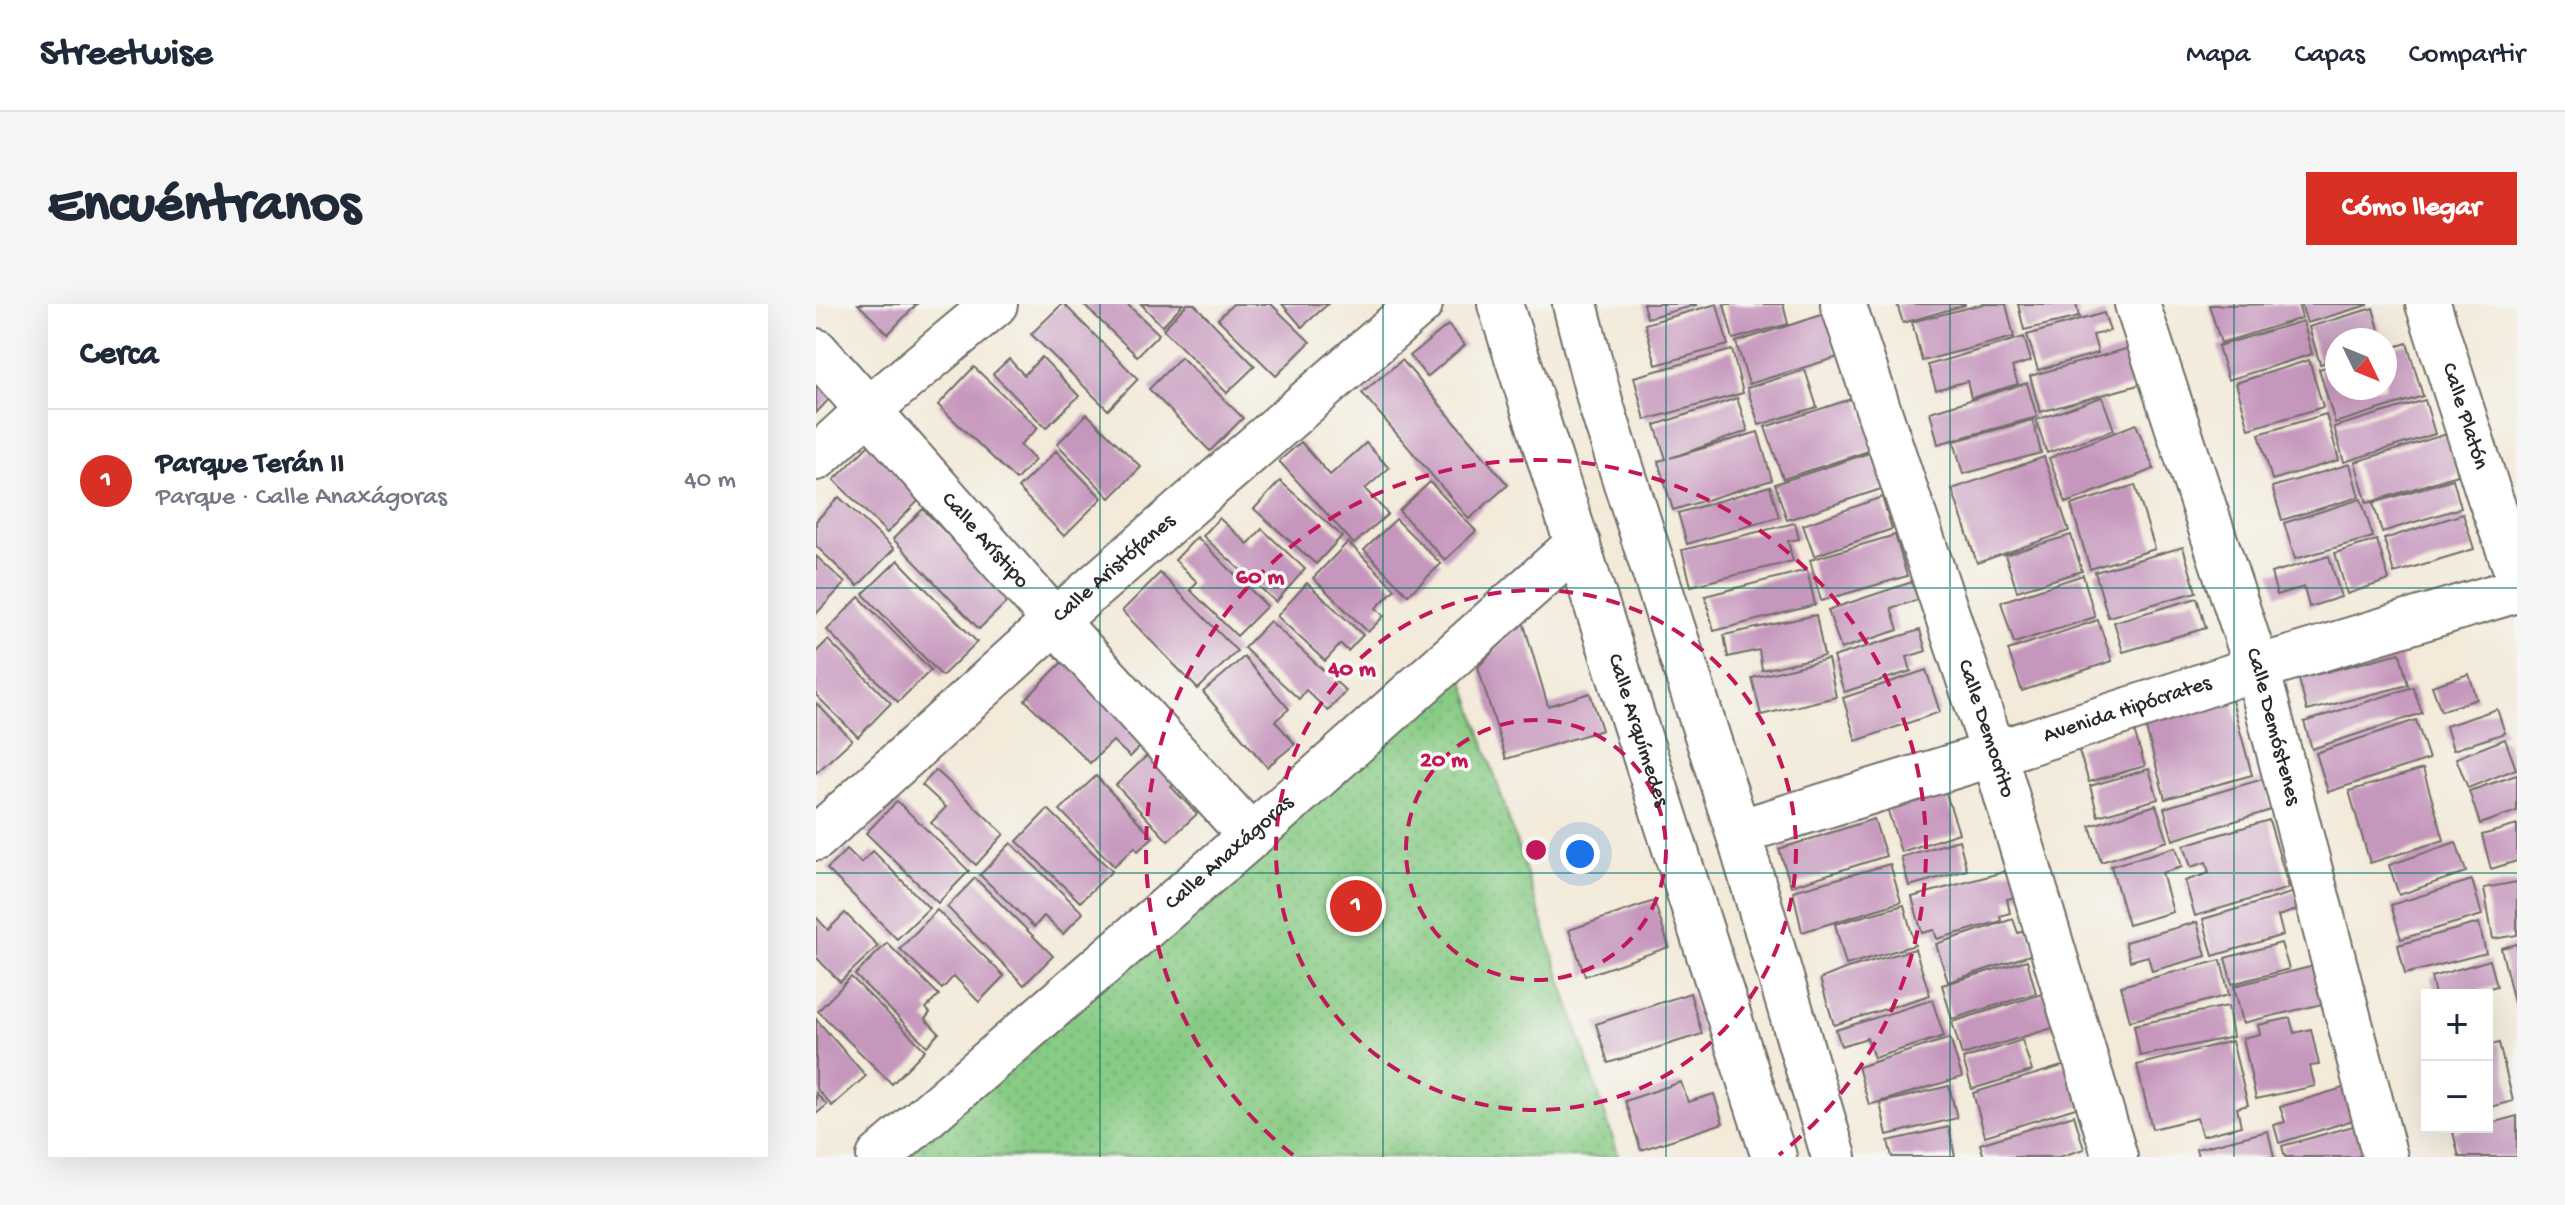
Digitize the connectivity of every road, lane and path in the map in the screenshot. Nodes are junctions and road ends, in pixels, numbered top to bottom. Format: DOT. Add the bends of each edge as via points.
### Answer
graph roads {
  1 [pos="995,304"];
  2 [pos="1420,304"];
  3 [pos="1500,304"];
  4 [pos="1575,304"];
  5 [pos="1843,304"];
  6 [pos="2137,304"];
  7 [pos="2428,304"];
  8 [pos="816,351"];
  9 [pos="1601,405"];
  10 [pos="868,410"];
  11 [pos="1540,426"];
  12 [pos="816,458"];
  13 [pos="1578,544"];
  14 [pos="2517,572"];
  15 [pos="2517,590"];
  16 [pos="1055,621"];
  17 [pos="2257,668"];
  18 [pos="1994,754"];
  19 [pos="1738,832"];
  20 [pos="1251,836"];
  21 [pos="816,838"];
  22 [pos="879,1157"];
  23 [pos="1774,1157"];
  24 [pos="1834,1157"];
  25 [pos="2115,1157"];
  26 [pos="2385,1157"];
  1 -- 10 [label="street"];
  2 -- 16 [label="street, Calle Aristófanes"];
  3 -- 11 [label="street, Calle Arquímedes"];
  4 -- 9 [label="street"];
  5 -- 18 [label="street, Calle Democrito"];
  6 -- 17 [label="street, Calle Demóstenes"];
  7 -- 14 [label="street, Calle Platón"];
  8 -- 10 [label="street, Calle Arístipo"];
  9 -- 11 [label="street"];
  9 -- 19 [label="street"];
  10 -- 12 [label="street"];
  10 -- 16 [label="street, Calle Arístipo"];
  11 -- 13 [label="street, Calle Arquímedes"];
  13 -- 20 [label="street, Calle Anaxágoras"];
  13 -- 23 [label="street, Calle Arquímedes"];
  15 -- 17 [label="street, Avenida Hipócrates"];
  16 -- 20 [label="street, Calle Arístipo"];
  16 -- 21 [label="street, Calle Aristófanes"];
  17 -- 18 [label="street, Avenida Hipócrates"];
  17 -- 26 [label="street, Calle Demóstenes"];
  18 -- 19 [label="street, Avenida Hipócrates"];
  18 -- 25 [label="street, Calle Democrito"];
  19 -- 24 [label="street"];
  20 -- 22 [label="street, Calle Anaxágoras"];
}
